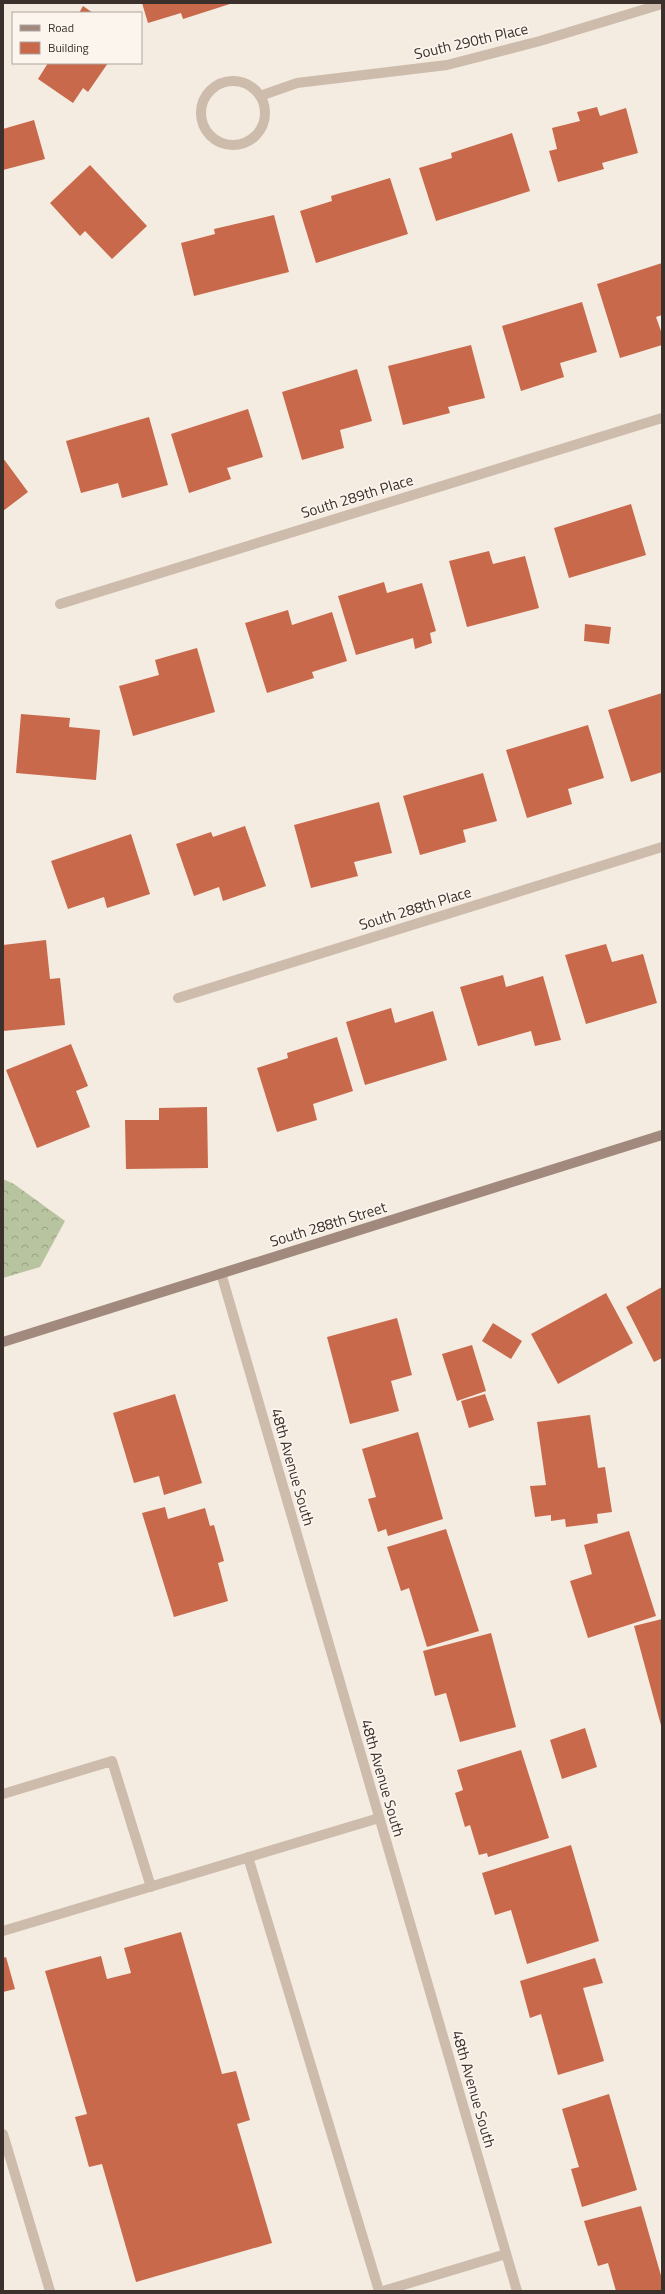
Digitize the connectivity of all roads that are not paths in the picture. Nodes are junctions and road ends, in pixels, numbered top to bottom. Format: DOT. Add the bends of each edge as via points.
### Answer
graph roads {
  1 [pos="662,4"];
  2 [pos="260,96"];
  3 [pos="662,418"];
  4 [pos="60,604"];
  5 [pos="662,847"];
  6 [pos="178,998"];
  7 [pos="662,1135"];
  8 [pos="221,1273"];
  9 [pos="3,1342"];
  10 [pos="3,1794"];
  11 [pos="379,1818"];
  12 [pos="248,1858"];
  13 [pos="151,1887"];
  14 [pos="3,1931"];
  15 [pos="3,2134"];
  16 [pos="506,2254"];
  17 [pos="50,2291"];
  18 [pos="379,2291"];
  19 [pos="383,2291"];
  20 [pos="517,2291"];
  1 -- 2 [label="street, South 290th Place" via="533,43 447,65 297,83"];
  2 -- 2 [label="street" via="252,87 240,82 227,81 215,86 206,95 201,107 201,120 206,131 215,140 226,145 239,145 251,141 260,132 265,120 265,108"];
  3 -- 4 [label="street, South 289th Place"];
  5 -- 6 [label="street, South 288th Place"];
  7 -- 8 [label="main road, South 288th Street"];
  8 -- 9 [label="main road, South 288th Street"];
  8 -- 11 [label="street, 48th Avenue South"];
  10 -- 13 [label="street" via="112,1761"];
  11 -- 12 [label="street"];
  11 -- 16 [label="street, 48th Avenue South"];
  12 -- 13 [label="street"];
  12 -- 18 [label="street"];
  13 -- 14 [label="street"];
  15 -- 17 [label="street"];
  16 -- 19 [label="street"];
  16 -- 20 [label="street, 48th Avenue South"];
}
